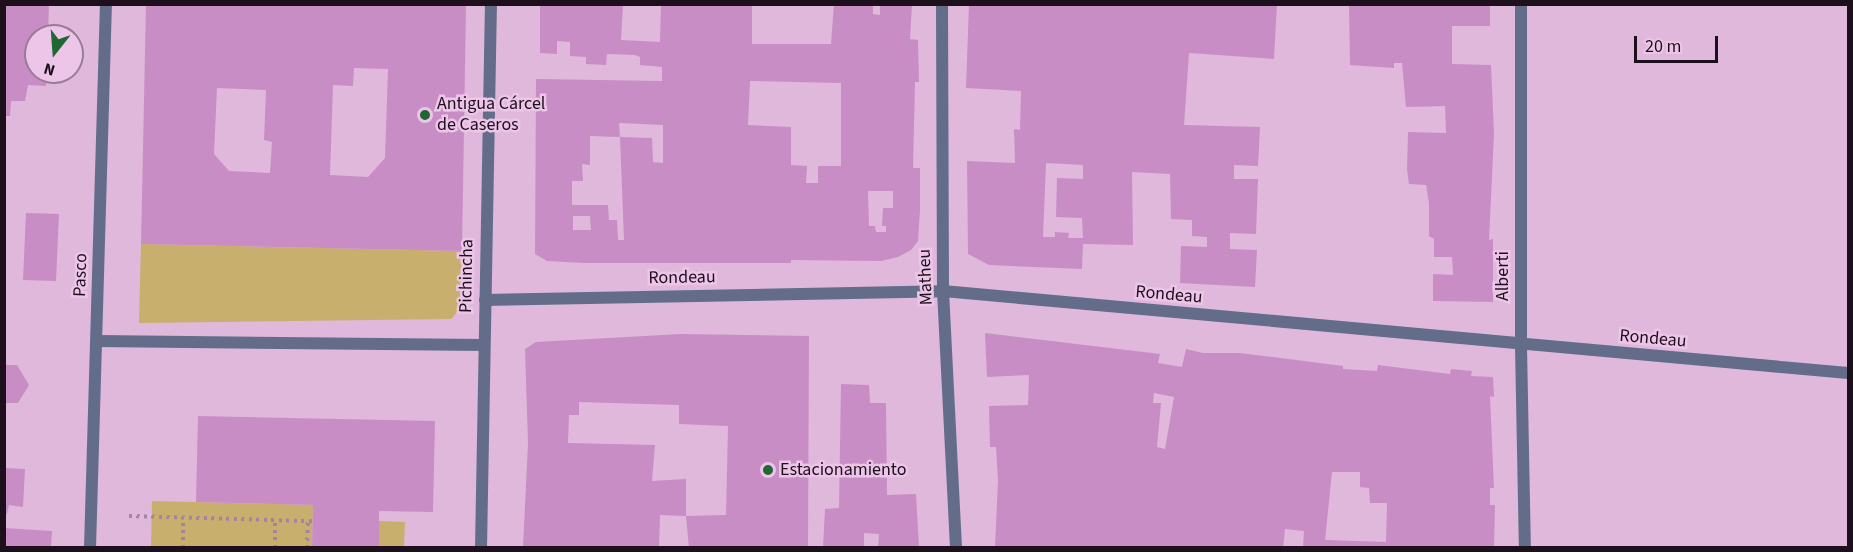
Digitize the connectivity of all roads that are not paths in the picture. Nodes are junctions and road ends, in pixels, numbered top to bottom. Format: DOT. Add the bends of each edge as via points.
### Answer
graph roads {
  1 [pos="106,4"];
  2 [pos="491,4"];
  3 [pos="942,4"];
  4 [pos="1521,4"];
  5 [pos="942,291"];
  6 [pos="485,300"];
  7 [pos="97,341"];
  8 [pos="484,345"];
  9 [pos="1521,346"];
  10 [pos="1848,373"];
  11 [pos="90,548"];
  12 [pos="481,548"];
  13 [pos="956,548"];
  14 [pos="1525,548"];
  1 -- 7 [label="street, Pasco"];
  2 -- 6 [label="street, Pichincha"];
  3 -- 5 [label="street, Matheu"];
  4 -- 9 [label="street, Alberti"];
  5 -- 6 [label="street, Rondeau"];
  5 -- 9 [label="street, Rondeau"];
  5 -- 13 [label="street, Matheu"];
  6 -- 8 [label="street, Pichincha"];
  7 -- 8 [label="street"];
  7 -- 11 [label="street, Pasco"];
  8 -- 12 [label="street, Pichincha"];
  9 -- 10 [label="street, Rondeau"];
  9 -- 14 [label="street, Alberti"];
}
